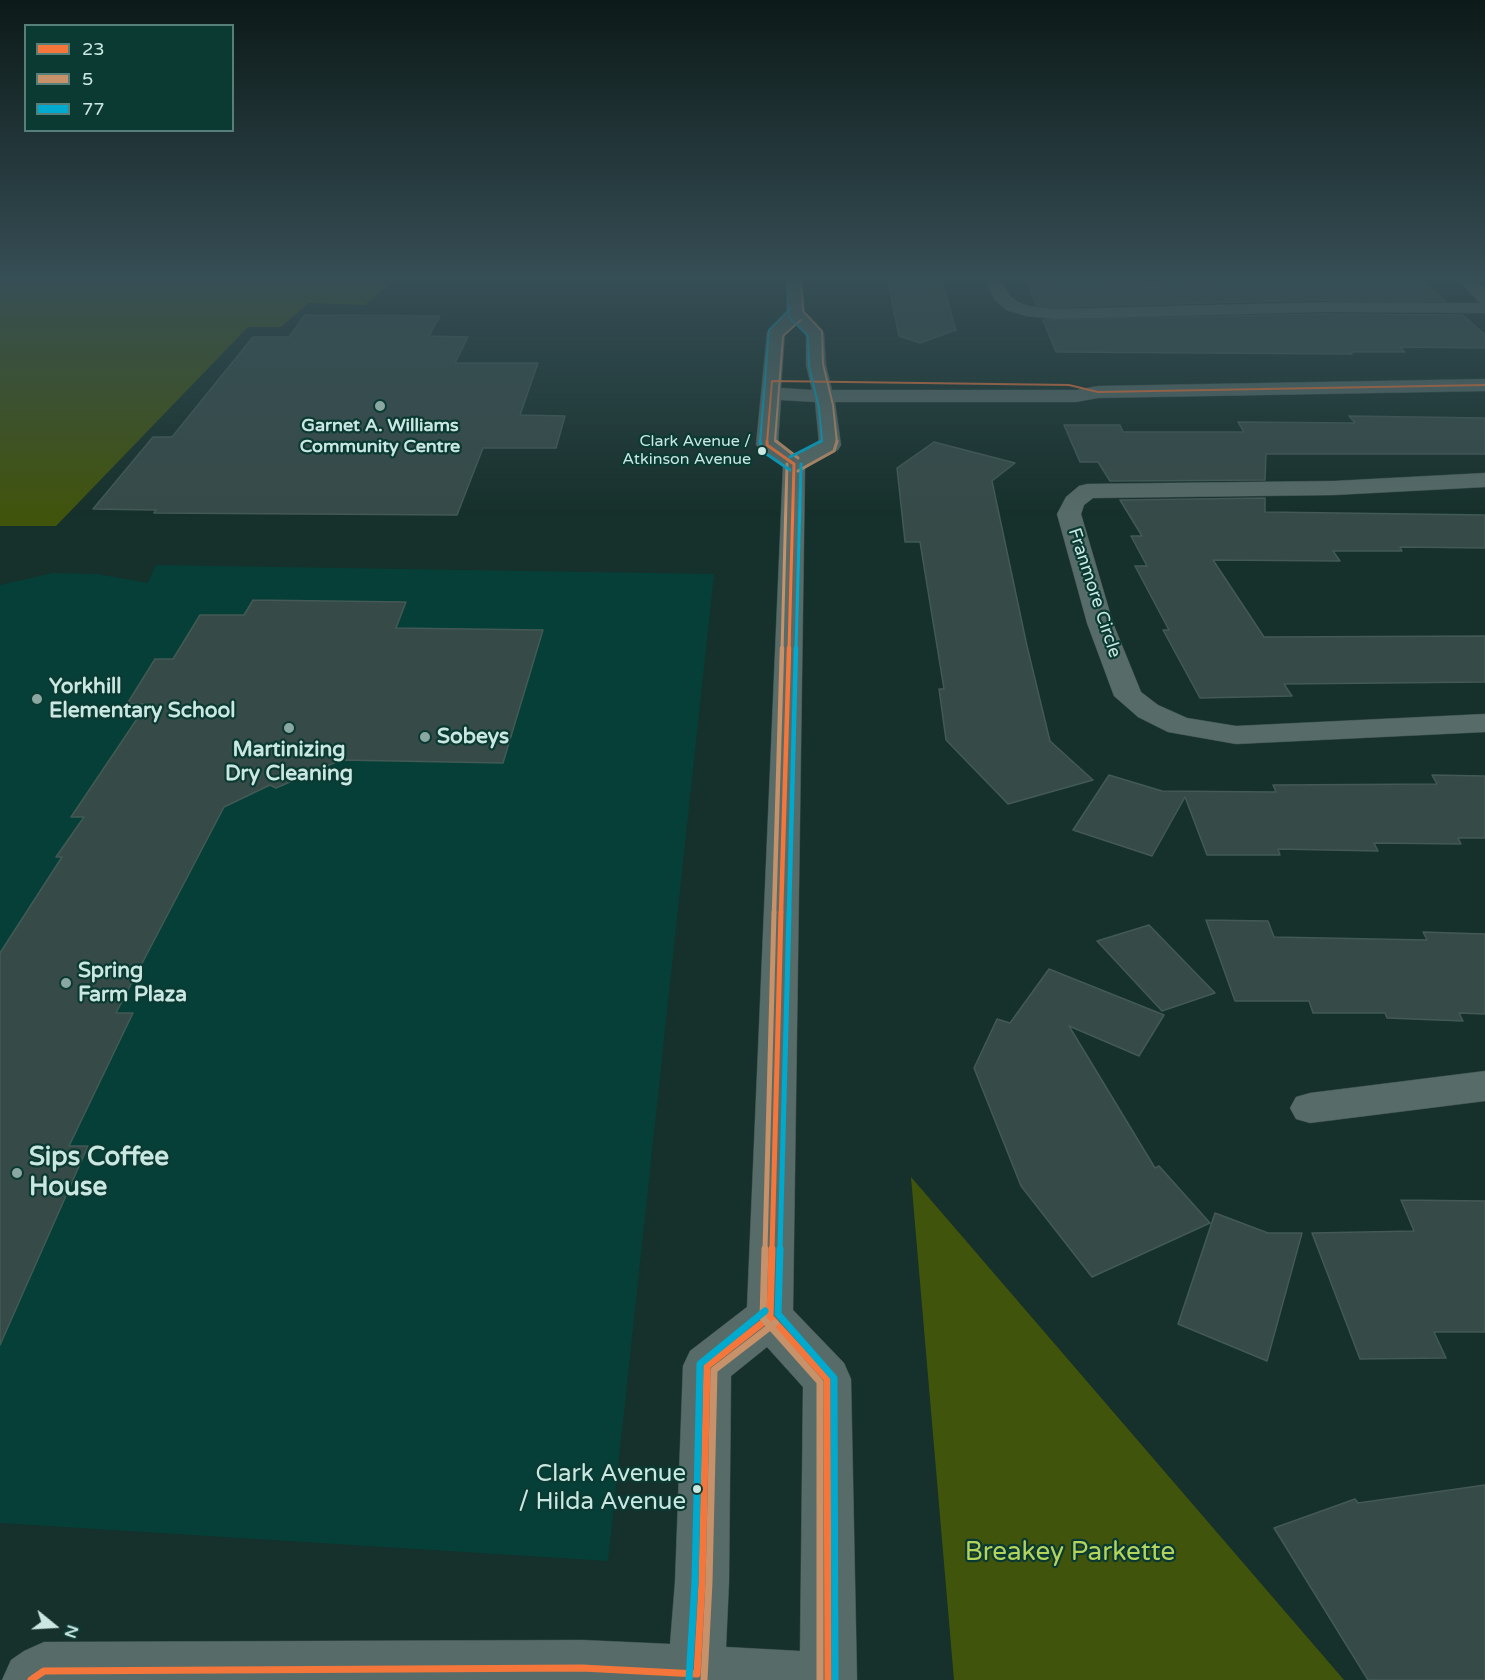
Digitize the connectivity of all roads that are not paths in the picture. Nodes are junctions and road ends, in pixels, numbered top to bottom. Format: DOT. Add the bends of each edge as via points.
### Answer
graph roads {
  1 [pos="774,359"];
  2 [pos="816,359"];
  3 [pos="1485,385"];
  4 [pos="772,388"];
  5 [pos="822,389"];
  6 [pos="794,464"];
  7 [pos="1485,480"];
  8 [pos="1485,723"];
  9 [pos="1485,1086"];
  10 [pos="1310,1108"];
  11 [pos="770,1317"];
  12 [pos="697,1677"];
  13 [pos="31,1680"];
  14 [pos="811,1680"];
  15 [pos="828,1680"];
  1 -- 4 [label="street"];
  2 -- 5 [label="street"];
  3 -- 5 [label="street" via="1098,392 1076,396"];
  4 -- 5 [label="street"];
  4 -- 6 [label="street" via="767,445"];
  5 -- 6 [label="street" via="830,445"];
  6 -- 11 [label="street"];
  7 -- 8 [label="street, Franmore Circle" via="1334,488 1087,491 1074,502 1069,514 1100,623 1128,696 1148,711 1179,726 1236,735"];
  9 -- 10 [label="street"];
  11 -- 12 [label="street" via="707,1366"];
  11 -- 15 [label="street" via="827,1380"];
  12 -- 13 [label="street" via="582,1668 44,1671"];
  12 -- 14 [label="street"];
}
